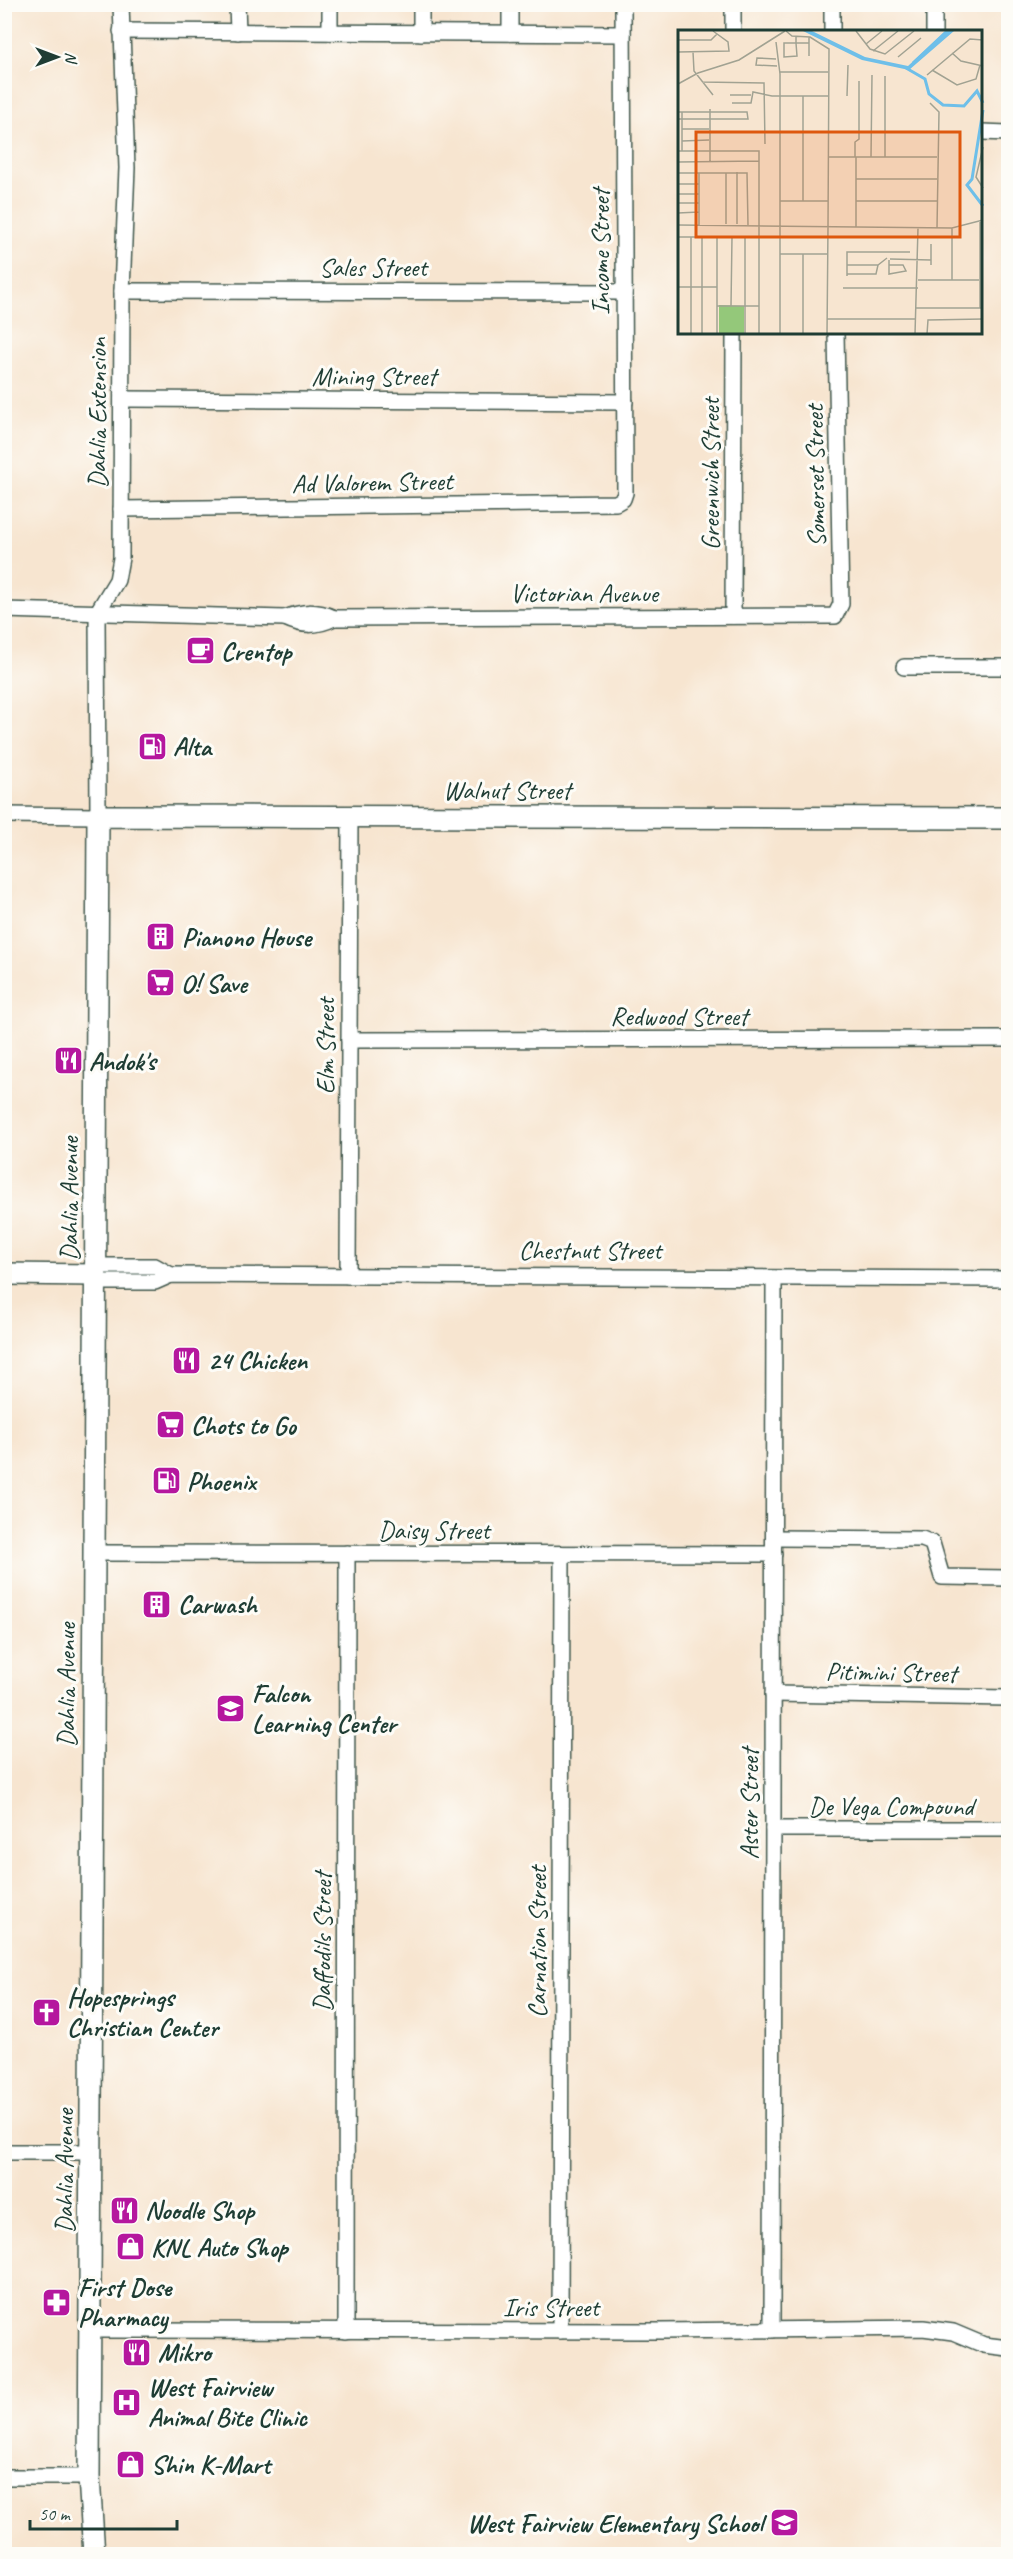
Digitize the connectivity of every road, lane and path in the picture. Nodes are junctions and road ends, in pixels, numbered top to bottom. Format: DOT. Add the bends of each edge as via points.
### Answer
graph roads {
  1 [pos="121,4"];
  2 [pos="237,4"];
  3 [pos="330,4"];
  4 [pos="421,4"];
  5 [pos="510,4"];
  6 [pos="623,4"];
  7 [pos="733,4"];
  8 [pos="832,4"];
  9 [pos="934,4"];
  10 [pos="734,30"];
  11 [pos="832,30"];
  12 [pos="934,30"];
  13 [pos="121,31"];
  14 [pos="238,32"];
  15 [pos="330,32"];
  16 [pos="421,33"];
  17 [pos="510,33"];
  18 [pos="623,34"];
  19 [pos="983,132"];
  20 [pos="1008,133"];
  21 [pos="122,291"];
  22 [pos="624,292"];
  23 [pos="734,334"];
  24 [pos="836,334"];
  25 [pos="122,399"];
  26 [pos="625,402"];
  27 [pos="623,499"];
  28 [pos="121,509"];
  29 [pos="4,610"];
  30 [pos="97,613"];
  31 [pos="733,616"];
  32 [pos="835,616"];
  33 [pos="904,667"];
  34 [pos="1008,667"];
  35 [pos="4,815"];
  36 [pos="98,816"];
  37 [pos="350,817"];
  38 [pos="1008,818"];
  39 [pos="349,1040"];
  40 [pos="1008,1040"];
  41 [pos="4,1274"];
  42 [pos="95,1274"];
  43 [pos="348,1276"];
  44 [pos="774,1278"];
  45 [pos="1008,1279"];
  46 [pos="774,1538"];
  47 [pos="94,1553"];
  48 [pos="347,1553"];
  49 [pos="562,1554"];
  50 [pos="774,1554"];
  51 [pos="1008,1578"];
  52 [pos="773,1694"];
  53 [pos="1008,1698"];
  54 [pos="773,1829"];
  55 [pos="1008,1829"];
  56 [pos="4,2152"];
  57 [pos="91,2152"];
  58 [pos="90,2330"];
  59 [pos="772,2330"];
  60 [pos="346,2331"];
  61 [pos="560,2331"];
  62 [pos="1008,2348"];
  63 [pos="4,2477"];
  64 [pos="89,2478"];
  65 [pos="93,2554"];
  1 -- 13 [label="street, Dahlia Extension"];
  2 -- 14 [label="street"];
  3 -- 15 [label="street"];
  4 -- 16 [label="street"];
  5 -- 17 [label="street"];
  6 -- 18 [label="street, Income Street"];
  7 -- 10 [label="street"];
  8 -- 11 [label="street"];
  9 -- 12 [label="street"];
  13 -- 14 [label="street"];
  13 -- 21 [label="street, Dahlia Extension" via="127,168"];
  14 -- 15 [label="street"];
  15 -- 16 [label="street"];
  16 -- 17 [label="street"];
  17 -- 18 [label="street"];
  18 -- 22 [label="street, Income Street"];
  19 -- 20 [label="street"];
  21 -- 22 [label="street, Sales Street"];
  21 -- 25 [label="street, Dahlia Extension"];
  22 -- 26 [label="street, Income Street"];
  23 -- 31 [label="street, Greenwich Street"];
  24 -- 32 [label="street, Somerset Street" via="841,604"];
  25 -- 26 [label="street, Mining Street"];
  25 -- 28 [label="street, Dahlia Extension"];
  26 -- 27 [label="street, Income Street"];
  27 -- 28 [label="street, Ad Valorem Street"];
  28 -- 30 [label="street, Dahlia Extension" via="117,580"];
  29 -- 30 [label="street, Victorian Avenue"];
  30 -- 31 [label="street, Victorian Avenue" via="285,618 298,624 321,624 333,618"];
  30 -- 36 [label="street"];
  31 -- 32 [label="street, Victorian Avenue"];
  33 -- 34 [label="street"];
  35 -- 36 [label="street, Walnut Street"];
  36 -- 37 [label="street, Walnut Street"];
  36 -- 42 [label="street, Dahlia Avenue"];
  37 -- 38 [label="street, Walnut Street"];
  37 -- 39 [label="street, Elm Street"];
  39 -- 40 [label="street, Redwood Street"];
  39 -- 43 [label="street, Elm Street"];
  41 -- 42 [label="street, Chestnut Street"];
  42 -- 43 [label="street, Chestnut Street" via="155,1282 171,1275"];
  42 -- 47 [label="street, Dahlia Avenue"];
  43 -- 44 [label="street, Chestnut Street"];
  44 -- 45 [label="street, Chestnut Street"];
  44 -- 46 [label="street, Aster Street"];
  46 -- 50 [label="street, Aster Street"];
  46 -- 51 [label="street" via="922,1539 933,1543 942,1577"];
  47 -- 48 [label="street, Daisy Street"];
  47 -- 57 [label="street, Dahlia Avenue"];
  48 -- 49 [label="street, Daisy Street"];
  48 -- 60 [label="street, Daffodils Street"];
  49 -- 50 [label="street, Daisy Street"];
  49 -- 61 [label="street, Carnation Street"];
  50 -- 52 [label="street, Aster Street"];
  52 -- 53 [label="street, Pitimini Street"];
  52 -- 54 [label="street, Aster Street"];
  54 -- 55 [label="street, De Vega Compound"];
  54 -- 59 [label="street, Aster Street"];
  56 -- 57 [label="street"];
  57 -- 58 [label="street, Dahlia Avenue"];
  58 -- 60 [label="street, Iris Street"];
  58 -- 64 [label="street, Dahlia Avenue"];
  59 -- 61 [label="street, Iris Street"];
  59 -- 62 [label="street, Iris Street" via="923,2328"];
  60 -- 61 [label="street, Iris Street"];
  63 -- 64 [label="street"];
  64 -- 65 [label="street, Dahlia Avenue"];
}
